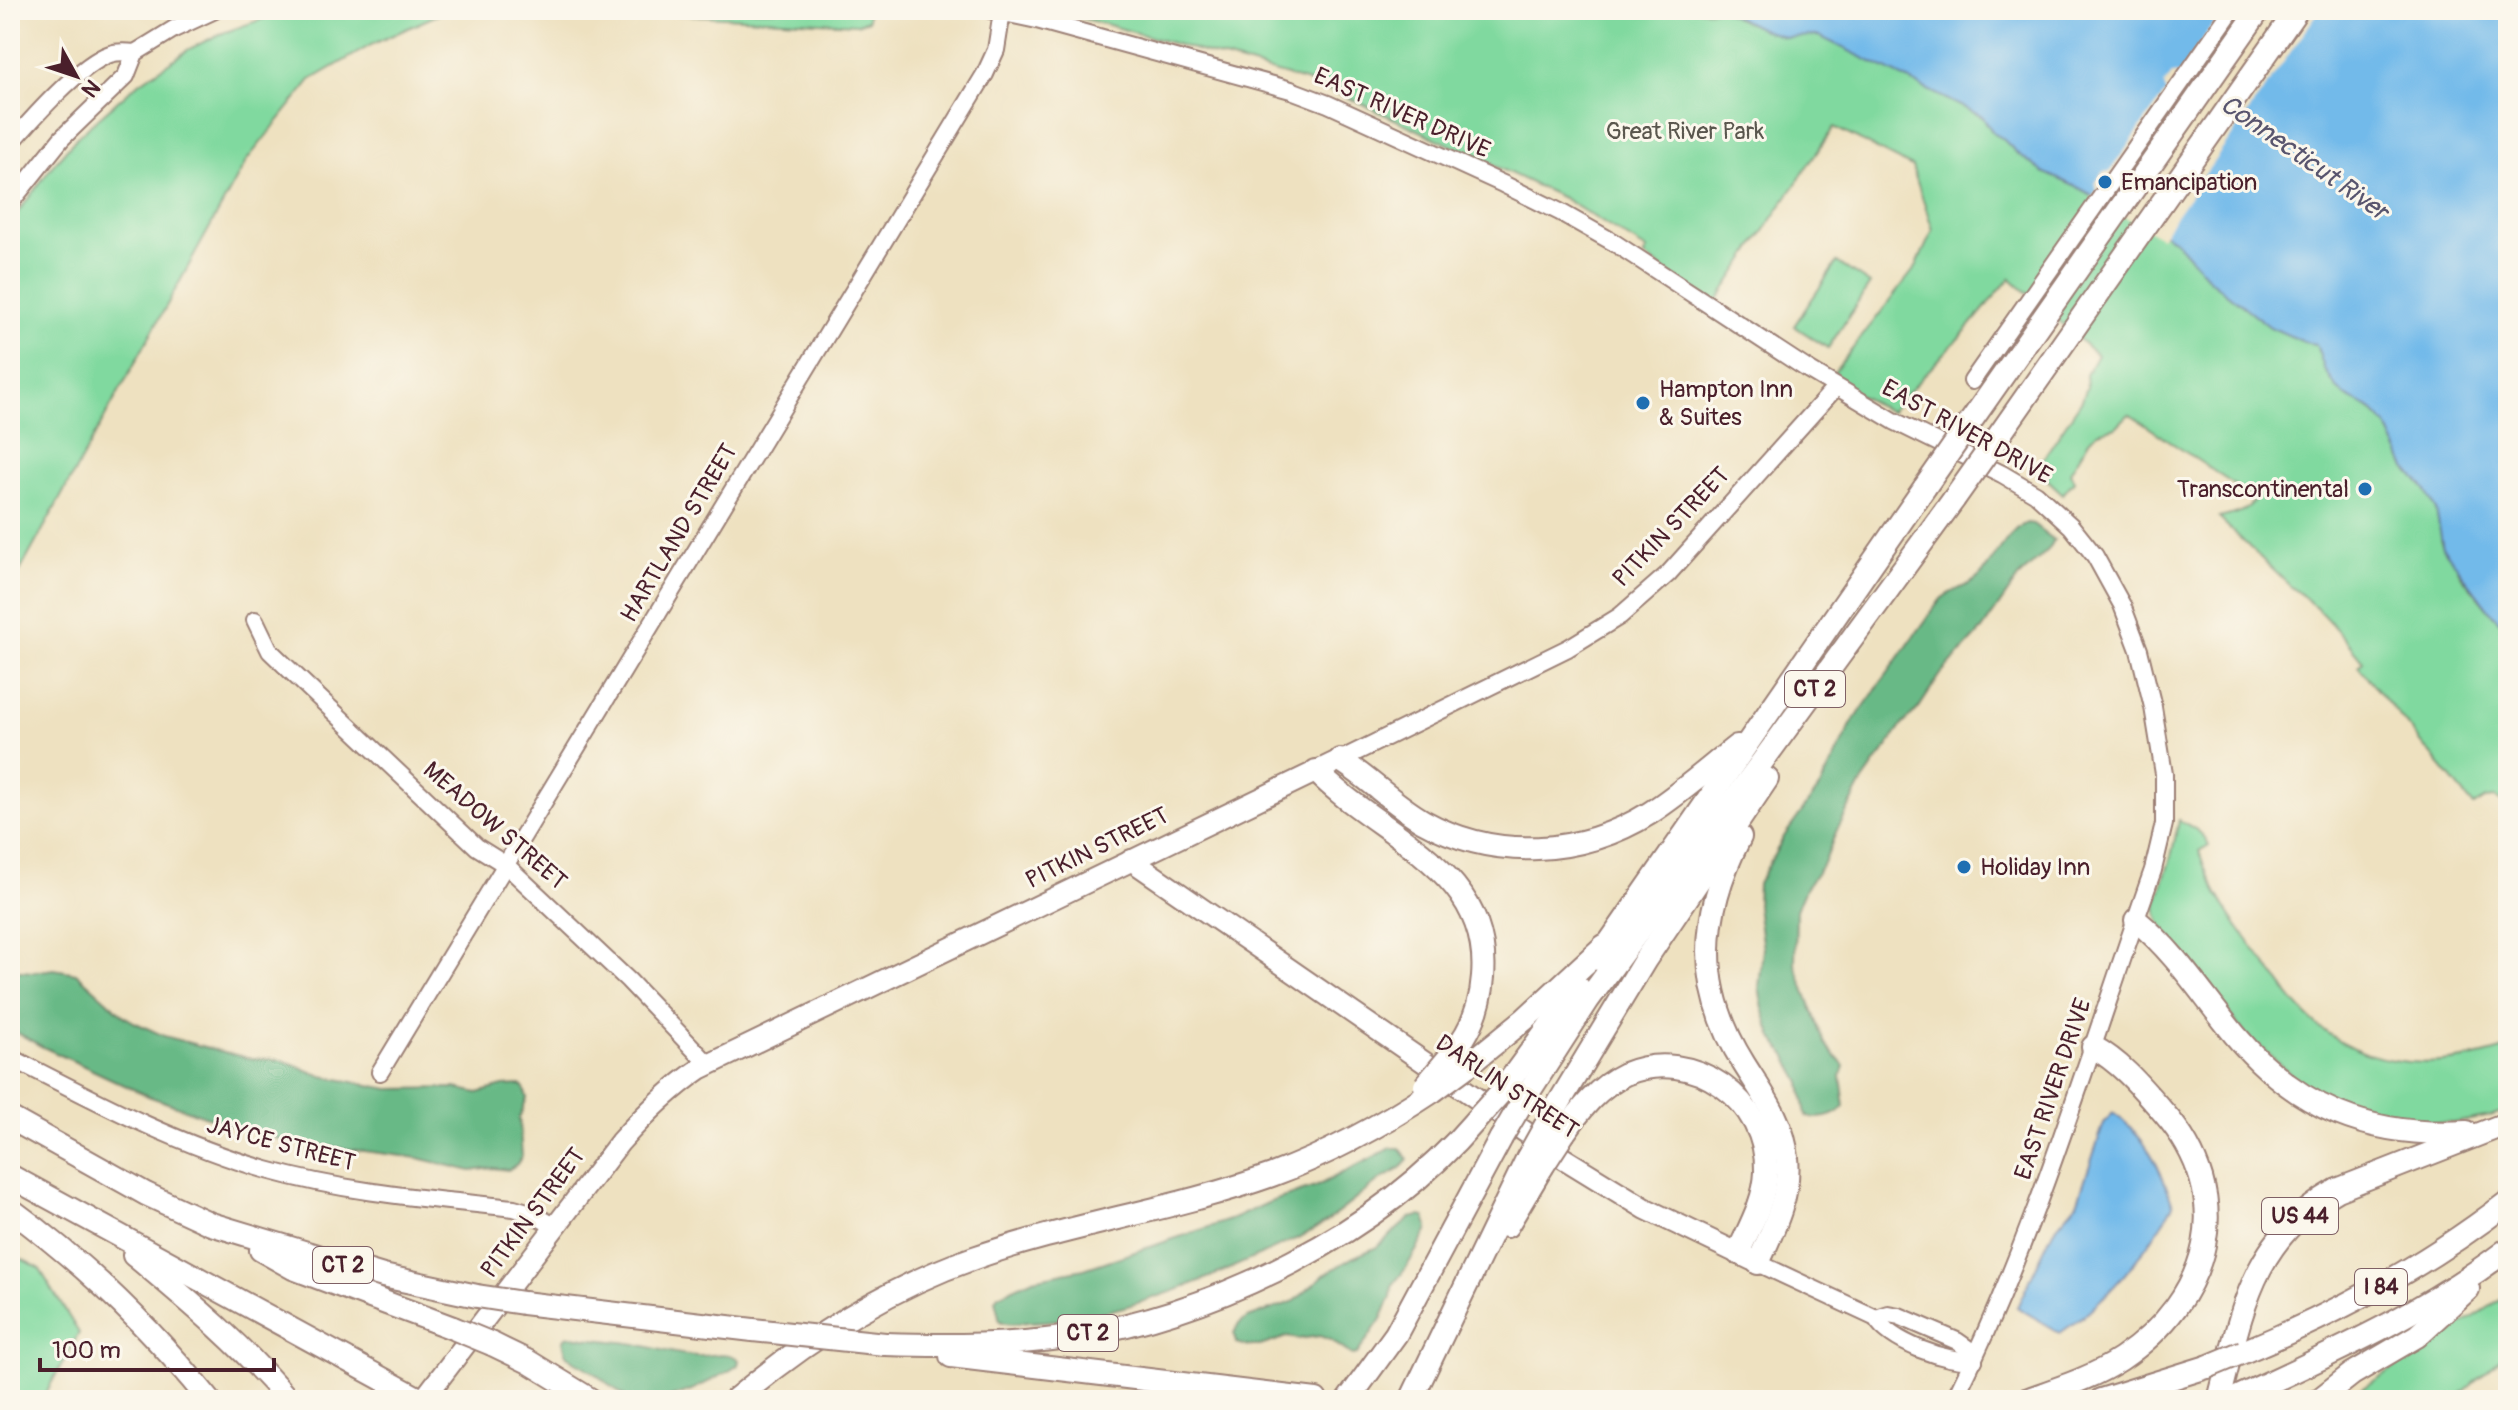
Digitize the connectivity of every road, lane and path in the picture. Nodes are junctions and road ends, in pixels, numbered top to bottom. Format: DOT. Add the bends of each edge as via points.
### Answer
graph roads {
  1 [pos="215,10"];
  2 [pos="2232,10"];
  3 [pos="2259,10"];
  4 [pos="2297,10"];
  5 [pos="996,11"];
  6 [pos="135,53"];
  7 [pos="10,144"];
  8 [pos="10,203"];
  9 [pos="1972,381"];
  10 [pos="1836,387"];
  11 [pos="1954,499"];
  12 [pos="255,620"];
  13 [pos="1757,730"];
  14 [pos="1340,760"];
  15 [pos="1780,761"];
  16 [pos="1316,771"];
  17 [pos="1131,860"];
  18 [pos="506,865"];
  19 [pos="2136,920"];
  20 [pos="1614,938"];
  21 [pos="2093,1047"];
  22 [pos="10,1057"];
  23 [pos="1459,1061"];
  24 [pos="709,1065"];
  25 [pos="380,1072"];
  26 [pos="1512,1097"];
  27 [pos="10,1118"];
  28 [pos="2508,1123"];
  29 [pos="1556,1127"];
  30 [pos="2484,1130"];
  31 [pos="10,1176"];
  32 [pos="2508,1202"];
  33 [pos="10,1209"];
  34 [pos="93,1221"];
  35 [pos="211,1224"];
  36 [pos="554,1226"];
  37 [pos="1738,1253"];
  38 [pos="2501,1254"];
  39 [pos="1758,1263"];
  40 [pos="885,1344"];
  41 [pos="788,1359"];
  42 [pos="1974,1360"];
  43 [pos="1362,1394"];
  44 [pos="1412,1397"];
  45 [pos="410,1398"];
  46 [pos="209,1400"];
  47 [pos="288,1400"];
  48 [pos="591,1400"];
  49 [pos="735,1400"];
  50 [pos="749,1400"];
  51 [pos="1316,1400"];
  52 [pos="1954,1400"];
  53 [pos="2026,1400"];
  54 [pos="2101,1400"];
  55 [pos="2219,1400"];
  56 [pos="2232,1400"];
  57 [pos="2319,1400"];
  1 -- 6 [label="street"];
  2 -- 9 [label="street"];
  3 -- 13 [label="highway, CT 2, bridge"];
  4 -- 11 [label="highway, CT 2, bridge"];
  5 -- 10 [label="street, EAST RIVER DRIVE" via="1271,84 1339,109 1573,219"];
  5 -- 18 [label="street, HARTLAND STREET" via="996,50 980,81"];
  6 -- 7 [label="street" via="113,53 95,62"];
  6 -- 8 [label="street" via="126,76 62,138"];
  10 -- 14 [label="street, PITKIN STREET" via="1668,574 1620,616 1568,648"];
  10 -- 19 [label="street, EAST RIVER DRIVE" via="2036,494 2071,526 2108,577 2141,657 2164,774 2162,836"];
  11 -- 15 [label="highway"];
  11 -- 26 [label="highway, CT 2"];
  12 -- 18 [label="street, MEADOW STREET" via="270,651 477,847"];
  13 -- 14 [label="highway" via="1647,814 1599,836 1544,848 1491,845 1444,831 1400,806"];
  13 -- 20 [label="highway, CT 2"];
  14 -- 16 [label="main road, PITKIN STREET"];
  15 -- 29 [label="highway" via="1645,960"];
  15 -- 39 [label="highway" via="1723,874 1708,946 1720,1019 1773,1112 1785,1144 1788,1174 1782,1203"];
  16 -- 17 [label="main road, PITKIN STREET"];
  16 -- 23 [label="highway" via="1441,871 1472,910 1483,950 1482,987"];
  17 -- 24 [label="main road, PITKIN STREET"];
  17 -- 37 [label="main road, DARLIN STREET" via="1563,1158 1646,1209"];
  18 -- 24 [label="street, MEADOW STREET"];
  18 -- 25 [label="street, HARTLAND STREET"];
  19 -- 21 [label="street, EAST RIVER DRIVE"];
  19 -- 30 [label="highway" via="2179,961 2254,1056 2297,1093 2390,1129"];
  20 -- 23 [label="highway" via="1525,1019"];
  20 -- 26 [label="highway, CT 2"];
  21 -- 42 [label="street, EAST RIVER DRIVE" via="2024,1242"];
  21 -- 53 [label="highway" via="2131,1075 2189,1147 2205,1189 2206,1235 2189,1286 2143,1342 2102,1370"];
  22 -- 36 [label="street, JAYCE STREET" via="153,1129 241,1162 362,1191 514,1208"];
  23 -- 41 [label="highway, bridge" via="1411,1106 1337,1147 1268,1176 959,1263 869,1305"];
  24 -- 36 [label="main road, PITKIN STREET" via="640,1119"];
  26 -- 40 [label="highway, CT 2, bridge" via="1475,1121 1426,1169 1358,1222 1281,1268 1208,1300 1138,1322 1046,1340"];
  26 -- 43 [label="highway, CT 2, bridge" via="1501,1138 1447,1238 1406,1331"];
  27 -- 35 [label="highway, CT 2"];
  28 -- 30 [label="highway, US 44"];
  29 -- 37 [label="highway" via="1597,1093 1635,1071 1681,1068 1721,1084 1752,1116 1766,1158 1763,1192"];
  29 -- 44 [label="highway, bridge" via="1454,1308"];
  30 -- 55 [label="highway, US 44" via="2337,1190 2291,1224 2256,1275"];
  31 -- 34 [label="highway"];
  32 -- 54 [label="highway, I 84, bridge" via="2385,1285 2325,1316 2207,1367"];
  33 -- 46 [label="highway" via="105,1288"];
  34 -- 45 [label="highway"];
  34 -- 47 [label="highway" via="200,1309"];
  35 -- 40 [label="highway, CT 2, bridge" via="383,1276 477,1296"];
  35 -- 48 [label="highway, bridge" via="293,1268 492,1344"];
  36 -- 45 [label="main road, PITKIN STREET"];
  37 -- 39 [label="main road, DARLIN STREET"];
  38 -- 56 [label="highway, I 84" via="2393,1324"];
  38 -- 57 [label="highway" via="2425,1330"];
  39 -- 42 [label="street, DARLIN STREET" via="1876,1318 1899,1316 1957,1341"];
  40 -- 51 [label="highway"];
  41 -- 49 [label="highway"];
  41 -- 50 [label="highway"];
  42 -- 52 [label="street, EAST RIVER DRIVE"];
}
